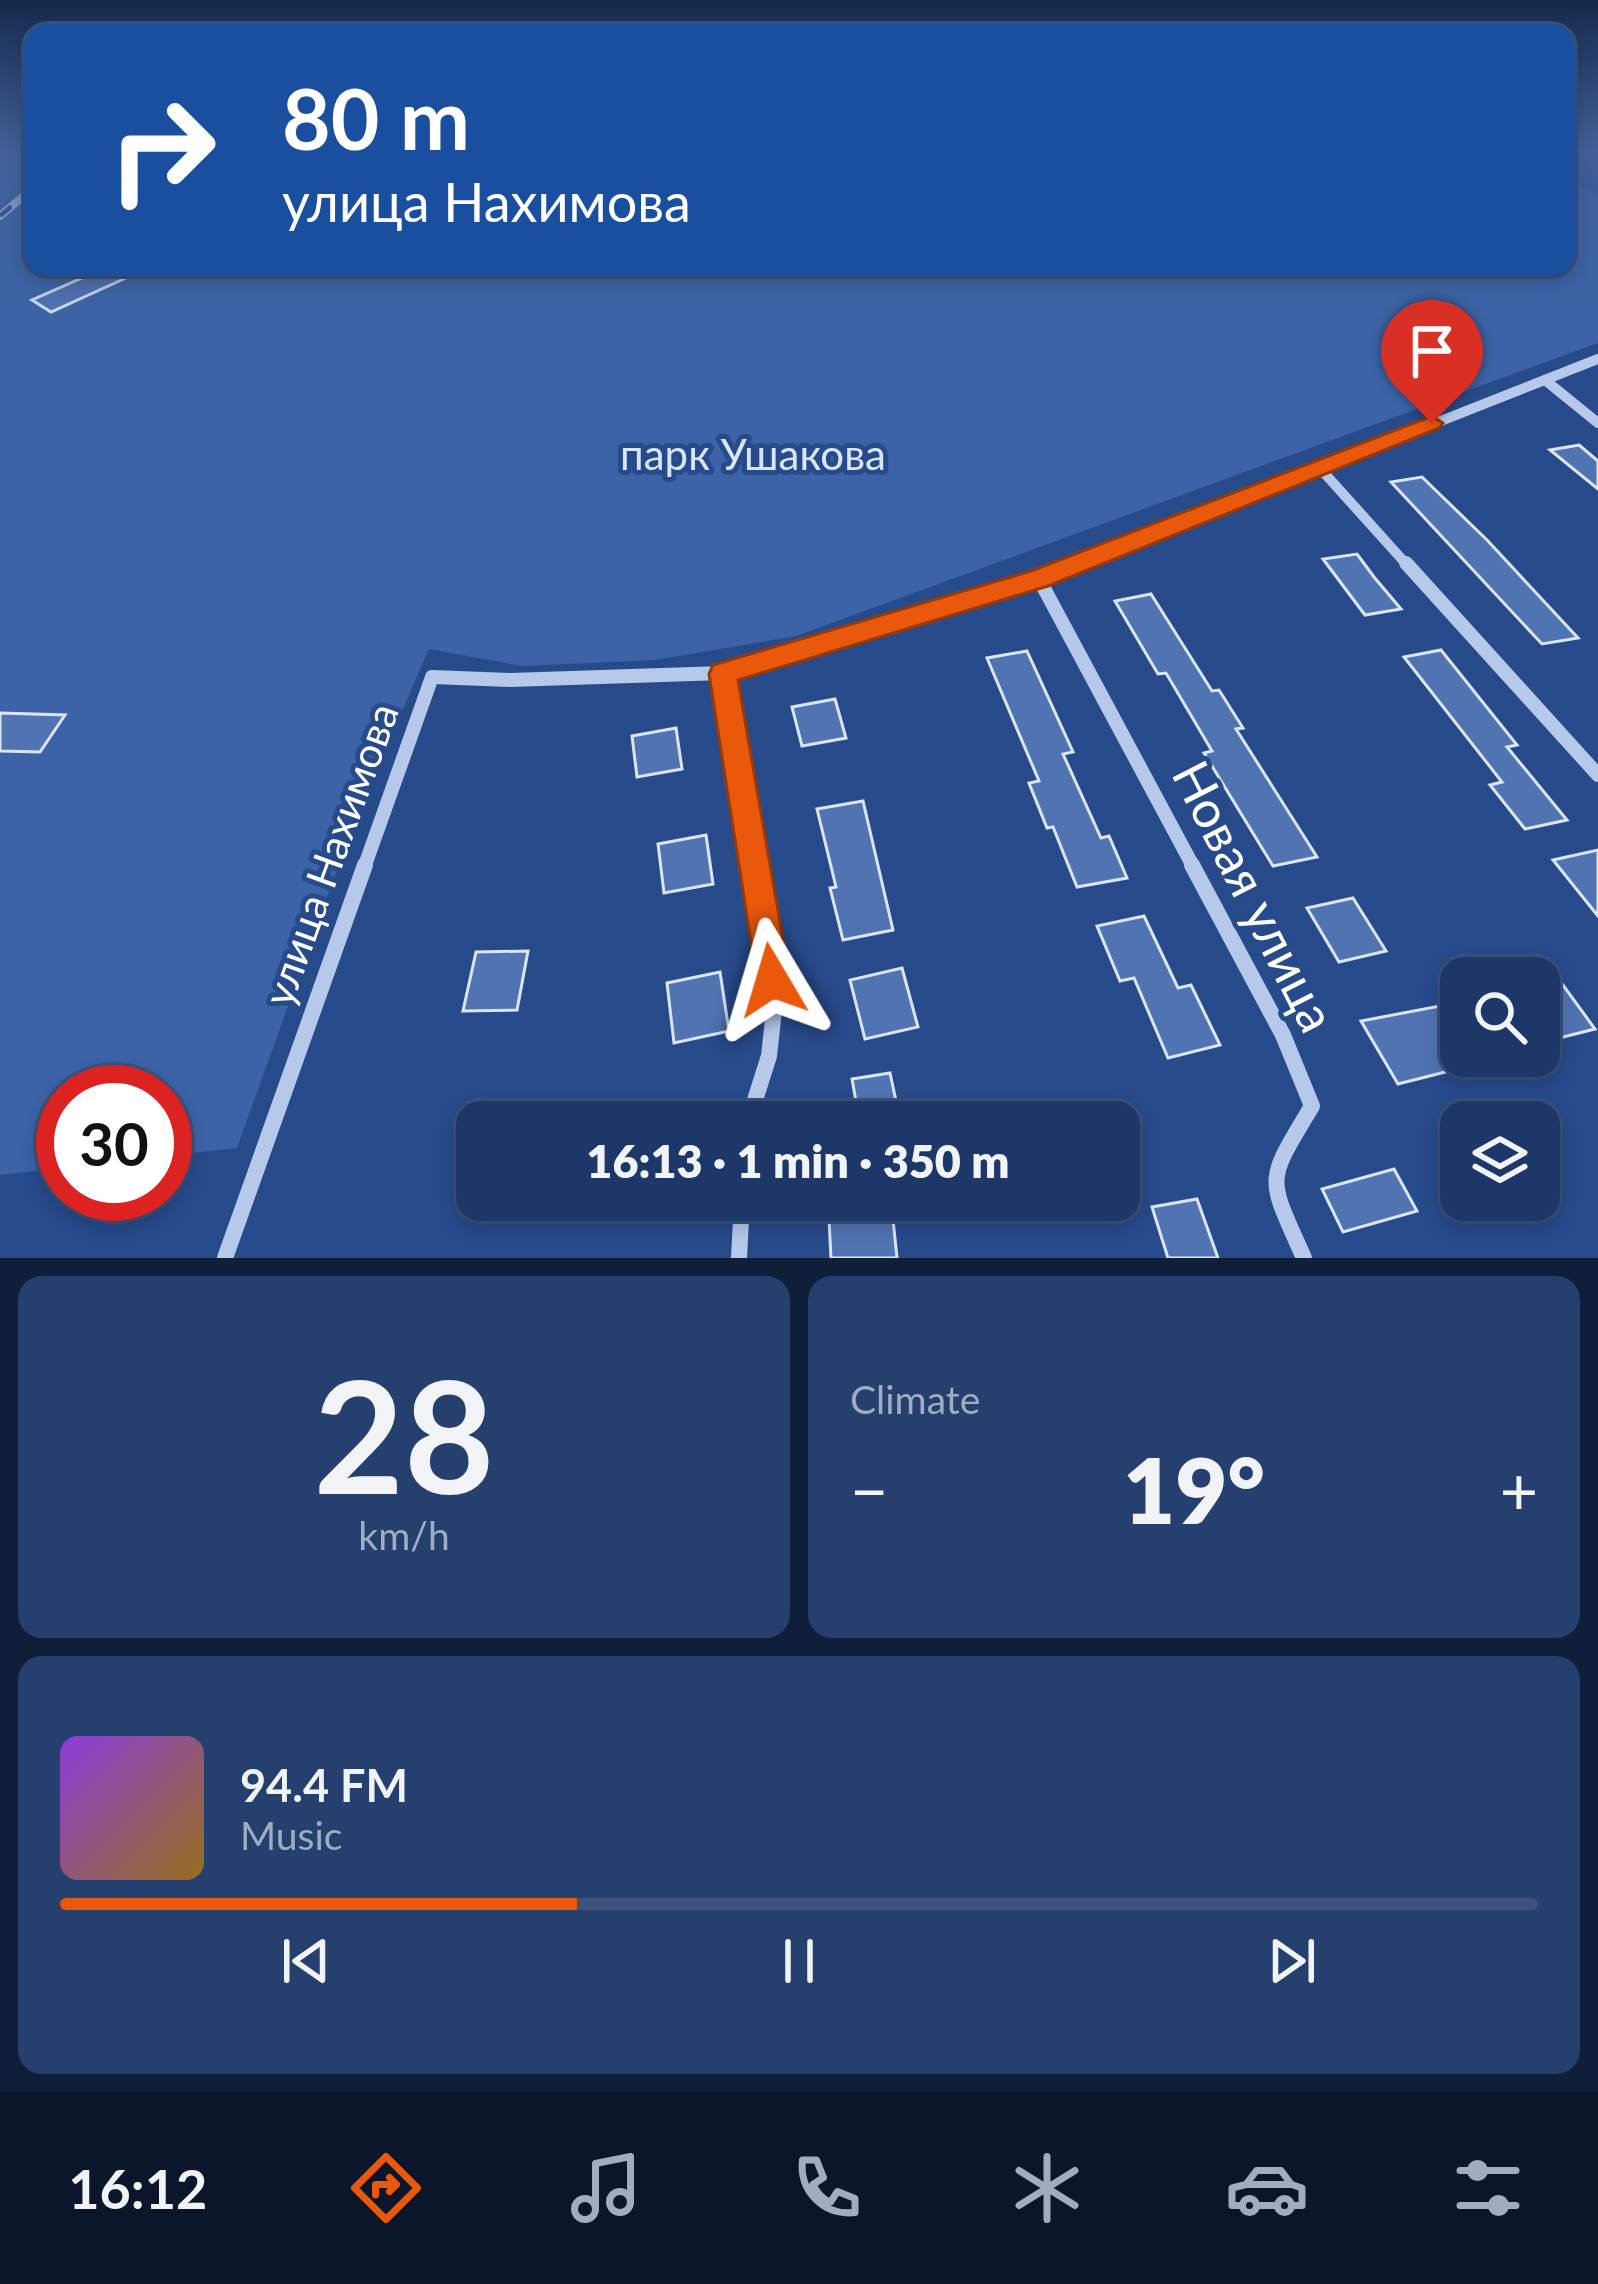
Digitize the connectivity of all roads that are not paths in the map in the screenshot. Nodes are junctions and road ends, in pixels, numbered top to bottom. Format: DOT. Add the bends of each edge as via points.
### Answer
graph roads {
  1 [pos="1598,359"];
  2 [pos="1545,380"];
  3 [pos="1598,423"];
  4 [pos="1318,466"];
  5 [pos="1039,579"];
  6 [pos="723,674"];
  7 [pos="1598,775"];
  8 [pos="755,1101"];
  9 [pos="741,1221"];
  10 [pos="225,1258"];
  11 [pos="740,1258"];
  12 [pos="1304,1258"];
  1 -- 2 [label="street, улица Нахимова"];
  2 -- 3 [label="street"];
  2 -- 4 [label="street, улица Нахимова"];
  4 -- 5 [label="street, улица Нахимова"];
  4 -- 7 [label="street"];
  5 -- 6 [label="street, улица Нахимова"];
  5 -- 12 [label="street, Новая улица" via="1283,1035 1312,1106 1275,1167 1276,1195"];
  6 -- 8 [label="street" via="770,950 774,1010"];
  6 -- 10 [label="street, улица Нахимова" via="432,677"];
  9 -- 11 [label="street"];
}
